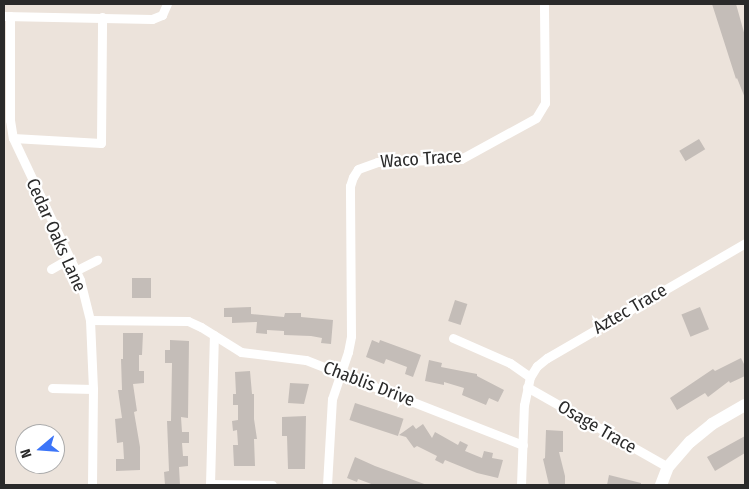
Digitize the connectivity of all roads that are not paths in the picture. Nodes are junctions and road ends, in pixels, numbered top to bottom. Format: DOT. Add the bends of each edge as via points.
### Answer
graph roads {
  1 [pos="167,4"];
  2 [pos="544,4"];
  3 [pos="7,16"];
  4 [pos="102,17"];
  5 [pos="13,138"];
  6 [pos="745,243"];
  7 [pos="68,259"];
  8 [pos="97,260"];
  9 [pos="51,269"];
  10 [pos="75,272"];
  11 [pos="90,320"];
  12 [pos="214,335"];
  13 [pos="453,338"];
  14 [pos="340,373"];
  15 [pos="530,377"];
  16 [pos="527,387"];
  17 [pos="52,388"];
  18 [pos="94,389"];
  19 [pos="745,405"];
  20 [pos="522,445"];
  21 [pos="668,467"];
  22 [pos="92,485"];
  23 [pos="210,485"];
  24 [pos="272,485"];
  25 [pos="327,485"];
  26 [pos="520,485"];
  27 [pos="660,485"];
  1 -- 4 [label="street" via="162,15 152,19"];
  2 -- 14 [label="street, Waco Trace" via="545,103 536,118 461,159 377,162 358,169 353,177 350,186 350,336"];
  3 -- 4 [label="street"];
  3 -- 5 [label="street, Cedar Oaks Lane"];
  4 -- 5 [label="street" via="101,143"];
  5 -- 7 [label="street, Cedar Oaks Lane"];
  6 -- 15 [label="street, Aztec Trace" via="546,358"];
  7 -- 9 [label="street"];
  7 -- 10 [label="street, Cedar Oaks Lane"];
  8 -- 10 [label="street"];
  10 -- 11 [label="street, Cedar Oaks Lane"];
  11 -- 12 [label="street, Chablis Drive" via="188,321"];
  11 -- 18 [label="street, Cedar Oaks Lane"];
  12 -- 14 [label="street, Chablis Drive" via="241,352 306,360"];
  12 -- 23 [label="street"];
  13 -- 15 [label="street" via="510,363"];
  14 -- 20 [label="street, Chablis Drive"];
  14 -- 25 [label="street, Waco Trace" via="329,417"];
  15 -- 16 [label="street, Aztec Trace"];
  16 -- 20 [label="street, Aztec Trace"];
  16 -- 21 [label="street, Osage Trace"];
  17 -- 18 [label="street"];
  18 -- 22 [label="street, Cedar Oaks Lane"];
  19 -- 21 [label="street" via="712,424 677,454"];
  20 -- 26 [label="street, Aztec Trace"];
  21 -- 27 [label="street"];
  23 -- 24 [label="street"];
}
